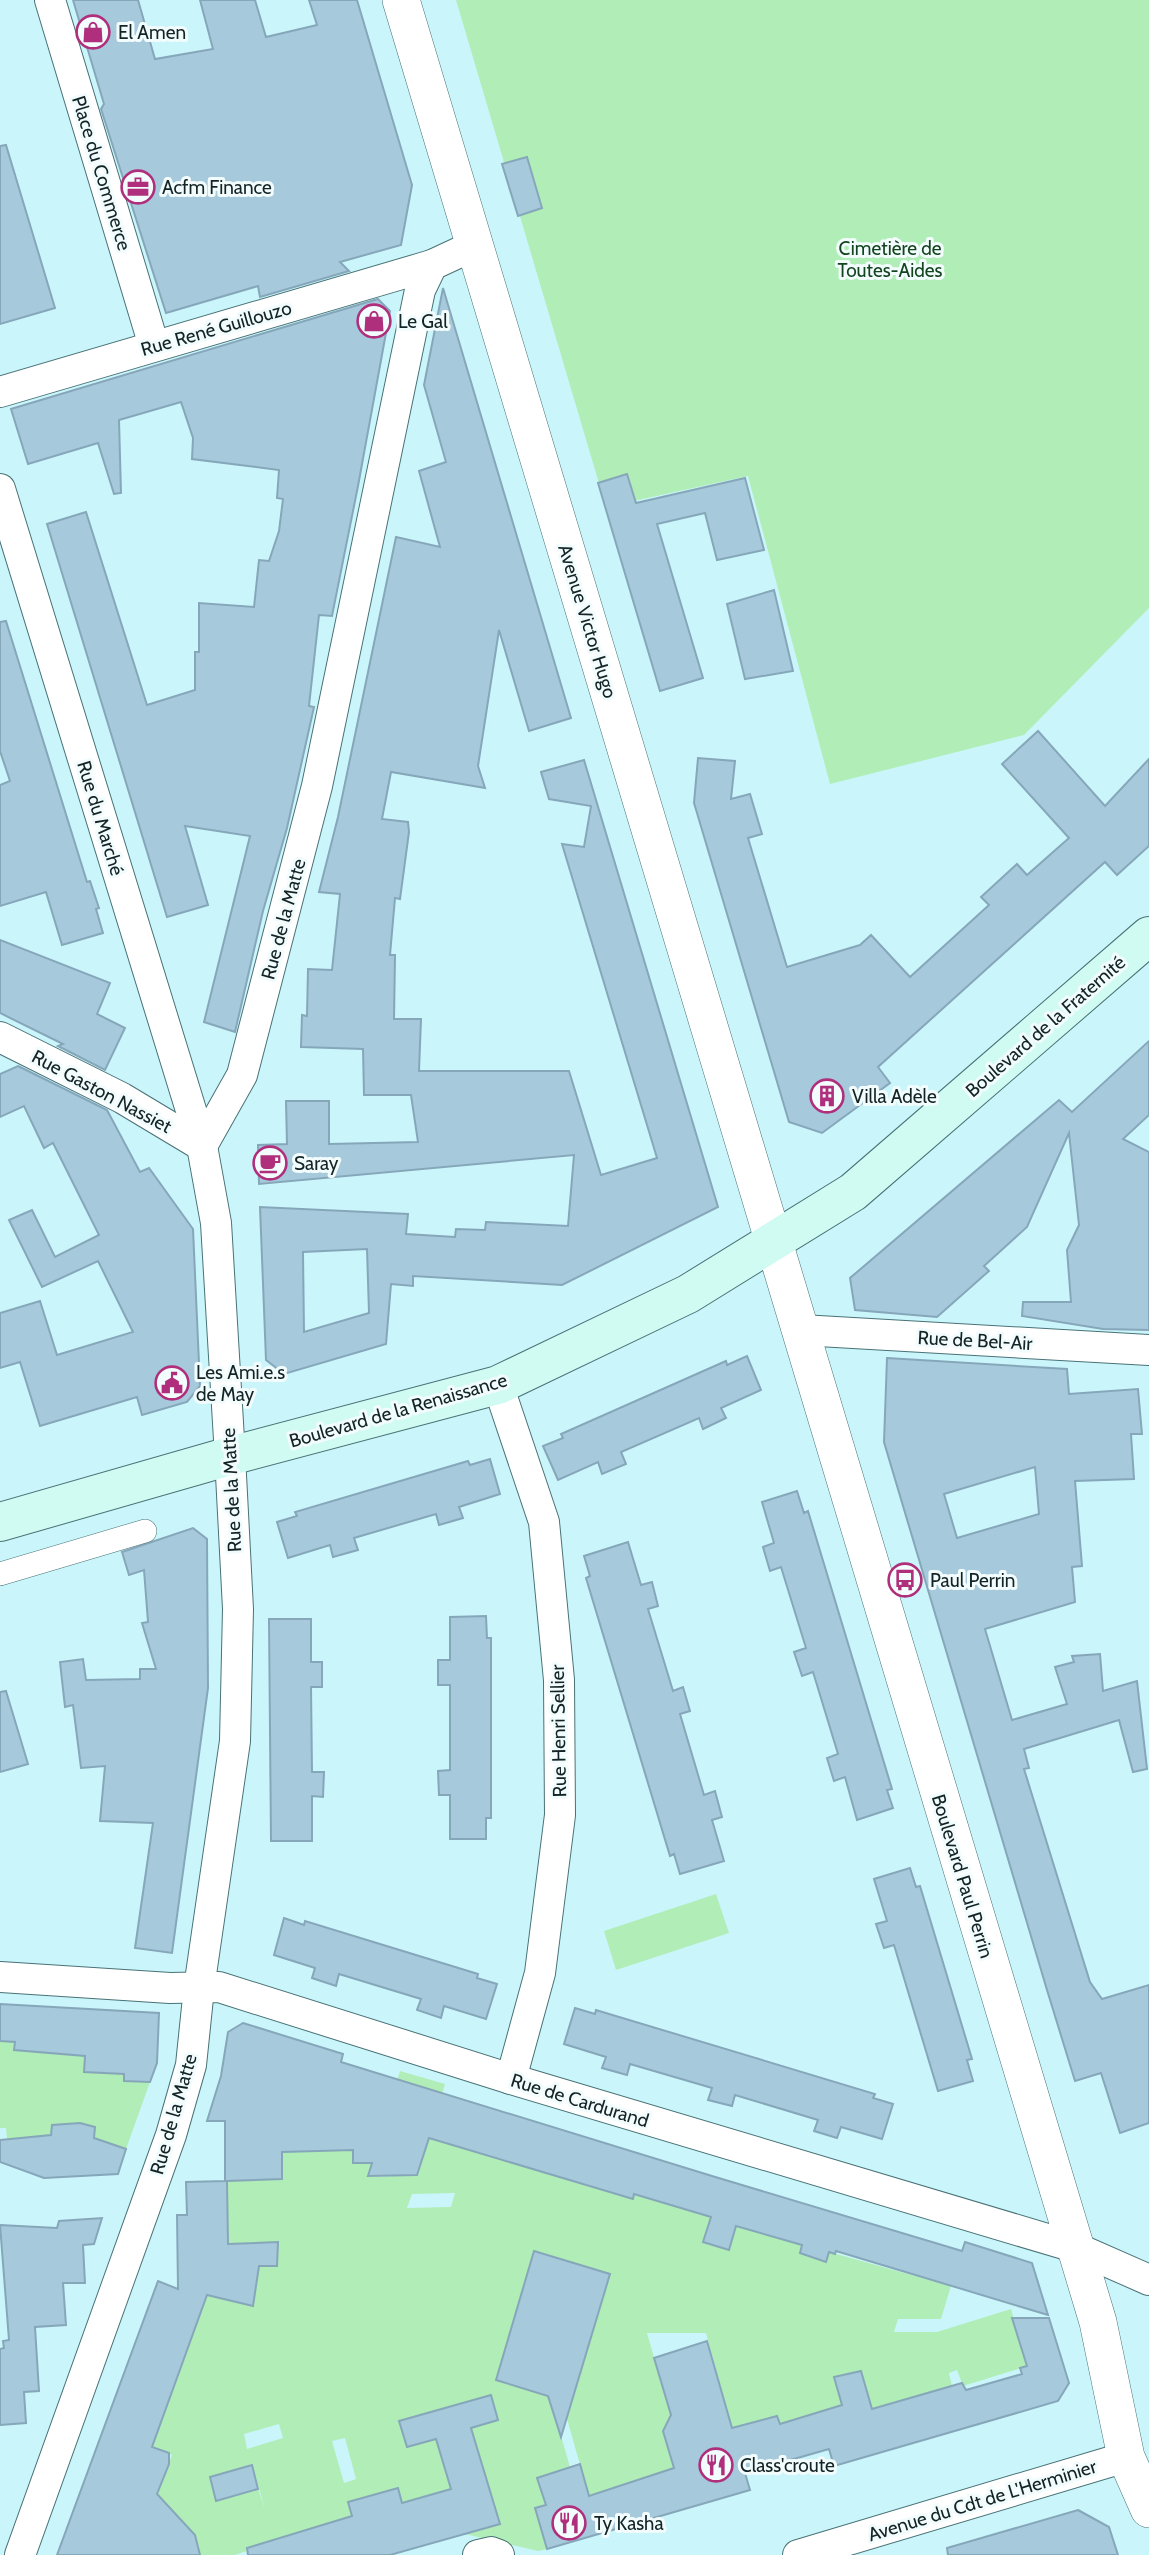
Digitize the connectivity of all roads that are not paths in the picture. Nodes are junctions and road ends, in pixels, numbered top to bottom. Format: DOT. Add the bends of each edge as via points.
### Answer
graph roads {
  1 [pos="50,0"];
  2 [pos="401,0"];
  3 [pos="475,245"];
  4 [pos="432,265"];
  5 [pos="154,346"];
  6 [pos="0,392"];
  7 [pos="0,489"];
  8 [pos="1149,936"];
  9 [pos="0,1037"];
  10 [pos="202,1146"];
  11 [pos="775,1243"];
  12 [pos="801,1331"];
  13 [pos="1149,1350"];
  14 [pos="498,1385"];
  15 [pos="229,1456"];
  16 [pos="0,1522"];
  17 [pos="145,1531"];
  18 [pos="0,1574"];
  19 [pos="0,1977"];
  20 [pos="199,1987"];
  21 [pos="510,2079"];
  22 [pos="1074,2247"];
  23 [pos="1149,2280"];
  24 [pos="1126,2457"];
  25 [pos="1149,2508"];
  26 [pos="20,2555"];
  27 [pos="478,2555"];
  28 [pos="499,2555"];
  29 [pos="798,2555"];
  1 -- 5 [label="street, Place du Commerce"];
  2 -- 3 [label="street, Avenue Victor Hugo"];
  3 -- 4 [label="street"];
  3 -- 11 [label="street, Avenue Victor Hugo"];
  4 -- 5 [label="street, Rue René Guillouzo"];
  4 -- 10 [label="street, Rue de la Matte" via="411,325 297,865 242,1074"];
  5 -- 6 [label="street, Rue René Guillouzo"];
  7 -- 10 [label="street, Rue du Marché"];
  8 -- 11 [label="main road, Boulevard de la Fraternité" via="853,1192"];
  9 -- 10 [label="street, Rue Gaston Nassiet" via="127,1100"];
  10 -- 15 [label="street, Rue de la Matte" via="216,1223"];
  11 -- 12 [label="street, Boulevard Paul Perrin"];
  11 -- 14 [label="main road, Boulevard de la Renaissance" via="688,1294"];
  12 -- 13 [label="street, Rue de Bel-Air"];
  12 -- 22 [label="street, Boulevard Paul Perrin"];
  14 -- 15 [label="main road, Boulevard de la Renaissance"];
  14 -- 21 [label="street, Rue Henri Sellier" via="544,1522 559,1680 561,1815 540,1973"];
  15 -- 16 [label="main road, Boulevard de la Renaissance"];
  15 -- 20 [label="street, Rue de la Matte" via="238,1609 235,1741"];
  17 -- 18 [label="street"];
  19 -- 20 [label="street, Rue de Cardurand"];
  20 -- 21 [label="street, Rue de Cardurand" via="219,1987"];
  20 -- 26 [label="street, Rue de la Matte" via="191,2065 171,2135"];
  21 -- 22 [label="street, Rue de Cardurand"];
  22 -- 23 [label="street, Rue de Cardurand"];
  22 -- 24 [label="street, Boulevard Paul Perrin" via="1098,2322"];
  24 -- 25 [label="street, Boulevard Paul Perrin"];
  24 -- 29 [label="street, Avenue du Cdt de L'Herminier"];
  27 -- 28 [label="street"];
}
